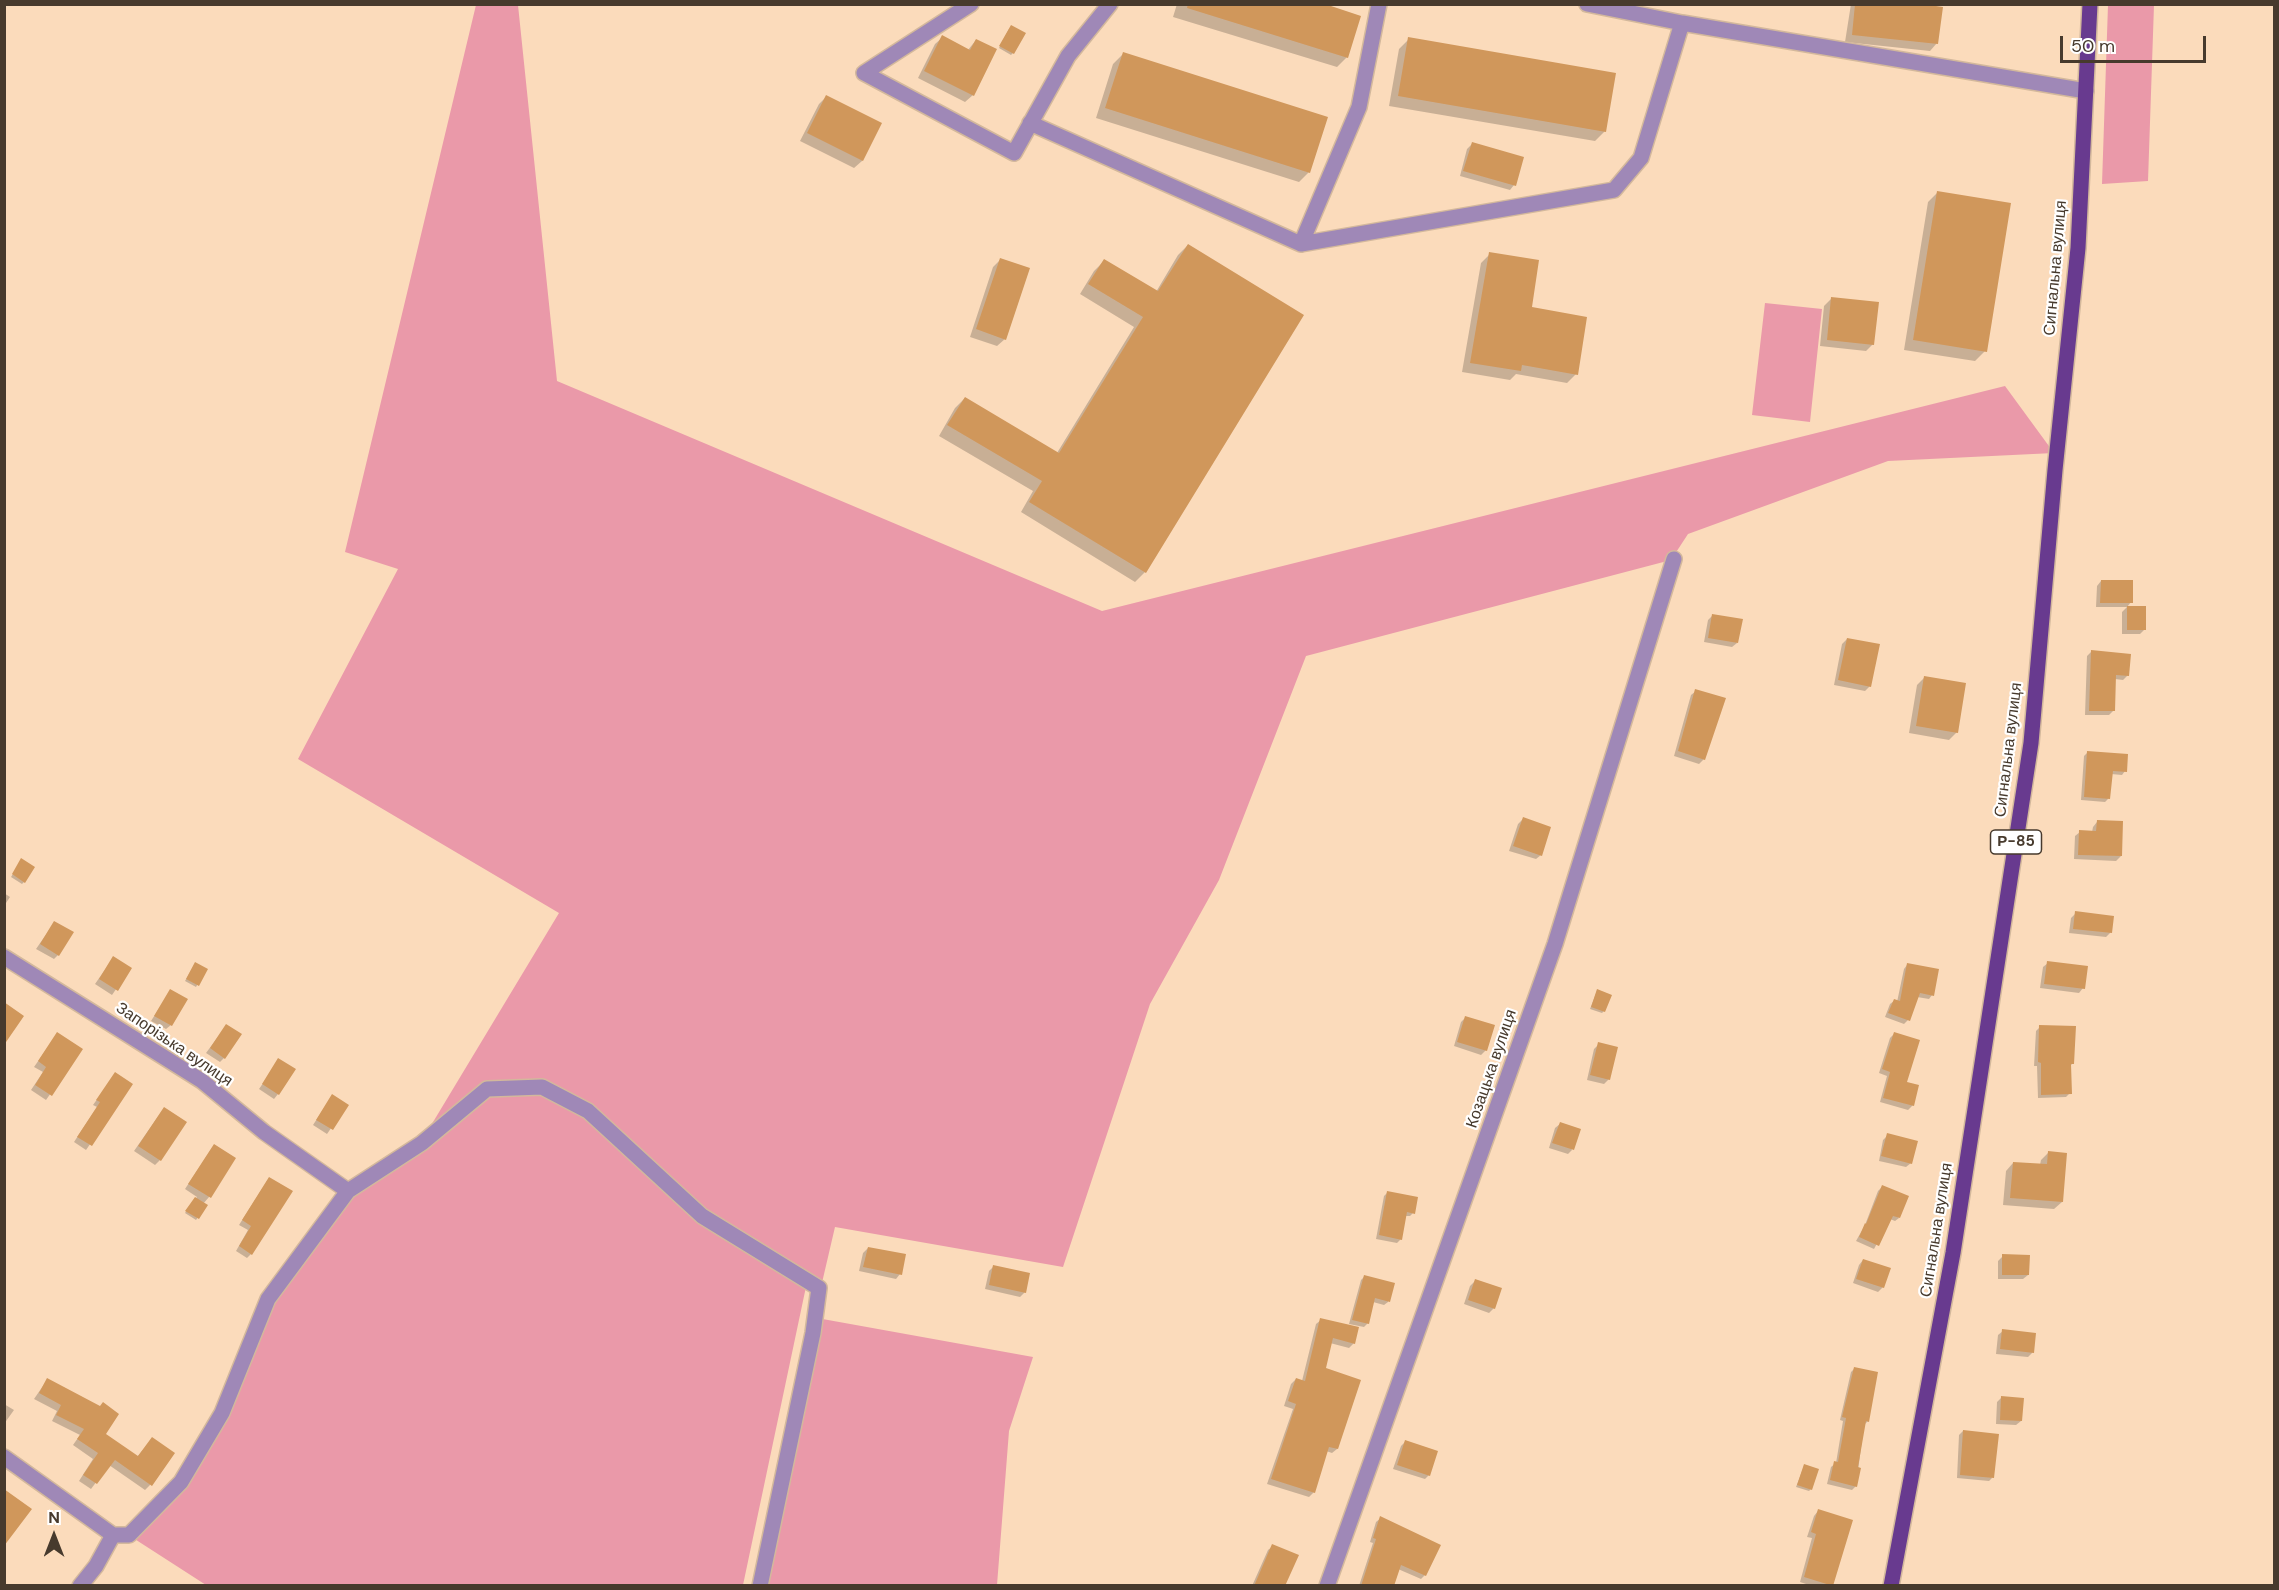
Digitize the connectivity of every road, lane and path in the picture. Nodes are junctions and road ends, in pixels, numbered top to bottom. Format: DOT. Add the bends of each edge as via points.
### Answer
graph roads {
  1 [pos="970,4"];
  2 [pos="1110,4"];
  3 [pos="1379,4"];
  4 [pos="1587,4"];
  5 [pos="2090,4"];
  6 [pos="1682,23"];
  7 [pos="2086,91"];
  8 [pos="1030,123"];
  9 [pos="1301,244"];
  10 [pos="1674,559"];
  11 [pos="4,957"];
  12 [pos="348,1191"];
  13 [pos="4,1457"];
  14 [pos="113,1535"];
  15 [pos="80,1586"];
  16 [pos="760,1586"];
  17 [pos="1327,1586"];
  18 [pos="1891,1586"];
  1 -- 8 [label="street" via="864,73 1014,153"];
  2 -- 8 [label="street" via="1068,56"];
  3 -- 9 [label="street" via="1359,107"];
  4 -- 6 [label="street"];
  5 -- 7 [label="main road, Р-85"];
  6 -- 7 [label="street"];
  6 -- 9 [label="street" via="1641,158 1614,190"];
  7 -- 18 [label="main road, Сигнальна вулиця / Р-85" via="2078,248 2031,743 1953,1253"];
  8 -- 9 [label="street"];
  10 -- 17 [label="street, Козацька вулиця" via="1555,944"];
  11 -- 12 [label="street, Запорізька вулиця" via="202,1081 264,1132"];
  12 -- 14 [label="street" via="268,1299 222,1413 181,1482 129,1535"];
  12 -- 16 [label="street" via="422,1143 487,1089 542,1087 588,1111 702,1216 819,1287 813,1333"];
  13 -- 14 [label="street"];
  14 -- 15 [label="street"];
}
